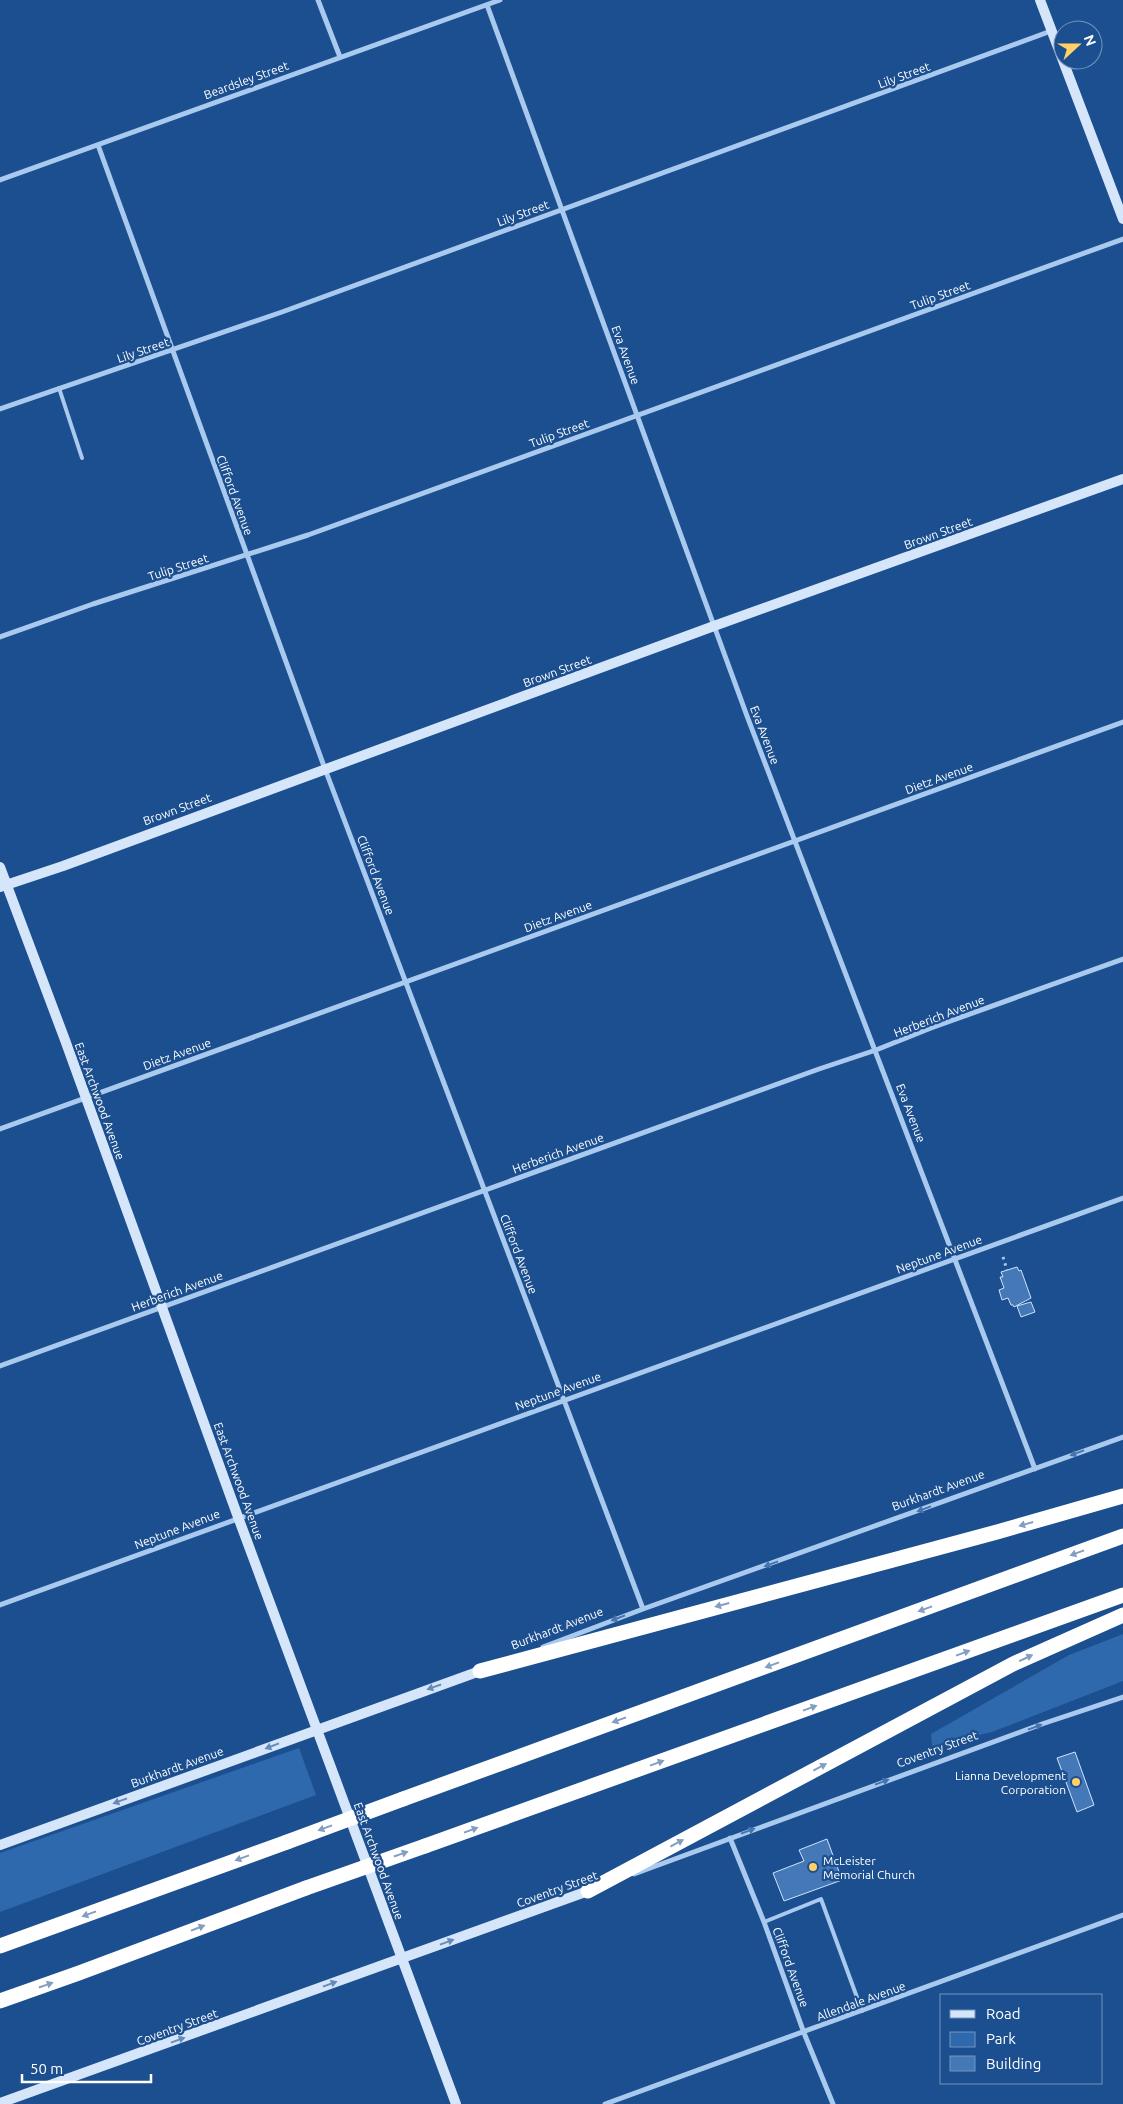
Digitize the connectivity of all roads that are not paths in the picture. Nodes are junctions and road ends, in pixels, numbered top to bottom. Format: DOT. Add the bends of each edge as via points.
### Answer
graph roads {
  1 [pos="318,0"];
  2 [pos="500,0"];
  3 [pos="1040,0"];
  4 [pos="487,5"];
  5 [pos="1052,31"];
  6 [pos="340,57"];
  7 [pos="98,145"];
  8 [pos="0,180"];
  9 [pos="562,210"];
  10 [pos="1123,219"];
  11 [pos="1123,239"];
  12 [pos="174,350"];
  13 [pos="59,388"];
  14 [pos="0,409"];
  15 [pos="637,415"];
  16 [pos="82,458"];
  17 [pos="1123,479"];
  18 [pos="246,555"];
  19 [pos="714,626"];
  20 [pos="0,637"];
  21 [pos="1123,722"];
  22 [pos="325,769"];
  23 [pos="796,842"];
  24 [pos="0,867"];
  25 [pos="3,885"];
  26 [pos="1123,959"];
  27 [pos="405,982"];
  28 [pos="876,1050"];
  29 [pos="85,1098"];
  30 [pos="0,1129"];
  31 [pos="485,1191"];
  32 [pos="1123,1198"];
  33 [pos="955,1258"];
  34 [pos="162,1307"];
  35 [pos="0,1366"];
  36 [pos="564,1400"];
  37 [pos="1123,1437"];
  38 [pos="1035,1468"];
  39 [pos="1123,1496"];
  40 [pos="238,1517"];
  41 [pos="1123,1536"];
  42 [pos="1123,1595"];
  43 [pos="0,1605"];
  44 [pos="643,1609"];
  45 [pos="1123,1615"];
  46 [pos="480,1671"];
  47 [pos="1123,1699"];
  48 [pos="318,1728"];
  49 [pos="730,1838"];
  50 [pos="0,1845"];
  51 [pos="588,1892"];
  52 [pos="1123,1915"];
  53 [pos="764,1922"];
  54 [pos="0,1946"];
  55 [pos="401,1958"];
  56 [pos="0,2001"];
  57 [pos="862,2011"];
  58 [pos="804,2033"];
  59 [pos="0,2103"];
  60 [pos="456,2104"];
  61 [pos="605,2104"];
  62 [pos="833,2104"];
  1 -- 6 [label="street"];
  2 -- 4 [label="street, Beardsley Street"];
  3 -- 5 [label="main road"];
  4 -- 6 [label="street, Beardsley Street"];
  4 -- 9 [label="street, Eva Avenue"];
  5 -- 9 [label="street, Lily Street"];
  5 -- 10 [label="main road"];
  6 -- 7 [label="street, Beardsley Street"];
  7 -- 8 [label="street, Beardsley Street"];
  7 -- 12 [label="street, Clifford Avenue"];
  9 -- 12 [label="street, Lily Street"];
  9 -- 15 [label="street, Eva Avenue"];
  11 -- 15 [label="street, Tulip Street"];
  12 -- 13 [label="street, Lily Street"];
  12 -- 18 [label="street, Clifford Avenue"];
  13 -- 14 [label="street, Lily Street"];
  13 -- 16 [label="lane"];
  15 -- 18 [label="street, Tulip Street"];
  15 -- 19 [label="street, Eva Avenue"];
  17 -- 19 [label="main road, Brown Street"];
  18 -- 20 [label="street, Tulip Street"];
  18 -- 22 [label="street, Clifford Avenue"];
  19 -- 22 [label="main road, Brown Street"];
  19 -- 23 [label="street, Eva Avenue"];
  21 -- 23 [label="street, Dietz Avenue"];
  22 -- 25 [label="main road, Brown Street"];
  22 -- 27 [label="street, Clifford Avenue"];
  23 -- 27 [label="street, Dietz Avenue"];
  23 -- 28 [label="street, Eva Avenue"];
  24 -- 25 [label="main road, East Archwood Avenue"];
  25 -- 29 [label="main road, East Archwood Avenue"];
  26 -- 28 [label="street, Herberich Avenue"];
  27 -- 29 [label="street, Dietz Avenue"];
  27 -- 31 [label="street, Clifford Avenue"];
  28 -- 31 [label="street, Herberich Avenue"];
  28 -- 33 [label="street, Eva Avenue"];
  29 -- 30 [label="street, Dietz Avenue"];
  29 -- 34 [label="main road, East Archwood Avenue"];
  31 -- 34 [label="street, Herberich Avenue"];
  31 -- 36 [label="street, Clifford Avenue"];
  32 -- 33 [label="street, Neptune Avenue"];
  33 -- 36 [label="street, Neptune Avenue"];
  33 -- 38 [label="street, Eva Avenue"];
  34 -- 35 [label="street, Herberich Avenue"];
  34 -- 40 [label="main road, East Archwood Avenue"];
  36 -- 40 [label="street, Neptune Avenue"];
  36 -- 44 [label="street, Clifford Avenue"];
  37 -- 38 [label="street, Burkhardt Avenue, one-way"];
  38 -- 44 [label="street, Burkhardt Avenue, one-way"];
  39 -- 46 [label="highway, one-way"];
  40 -- 43 [label="street, Neptune Avenue"];
  40 -- 48 [label="main road, East Archwood Avenue"];
  41 -- 54 [label="highway, one-way, bridge"];
  56 -- 42 [label="highway, one-way, bridge"];
  44 -- 46 [label="street, Burkhardt Avenue, one-way"];
  51 -- 45 [label="highway, one-way" via="1012,1664"];
  46 -- 48 [label="main road, Burkhardt Avenue, one-way"];
  49 -- 47 [label="street, Coventry Street, one-way" via="1050,1721"];
  48 -- 50 [label="main road, Burkhardt Avenue, one-way"];
  48 -- 55 [label="main road, East Archwood Avenue"];
  49 -- 51 [label="street, Coventry Street"];
  49 -- 53 [label="street, Clifford Avenue"];
  55 -- 51 [label="main road, Coventry Street, one-way"];
  52 -- 57 [label="street, Allendale Avenue"];
  53 -- 57 [label="lane" via="821,1899"];
  53 -- 58 [label="street, Clifford Avenue"];
  59 -- 55 [label="main road, Coventry Street, one-way"];
  55 -- 60 [label="main road, East Archwood Avenue"];
  57 -- 58 [label="street, Allendale Avenue"];
  58 -- 61 [label="street, Allendale Avenue"];
  58 -- 62 [label="street, Clifford Avenue"];
}
